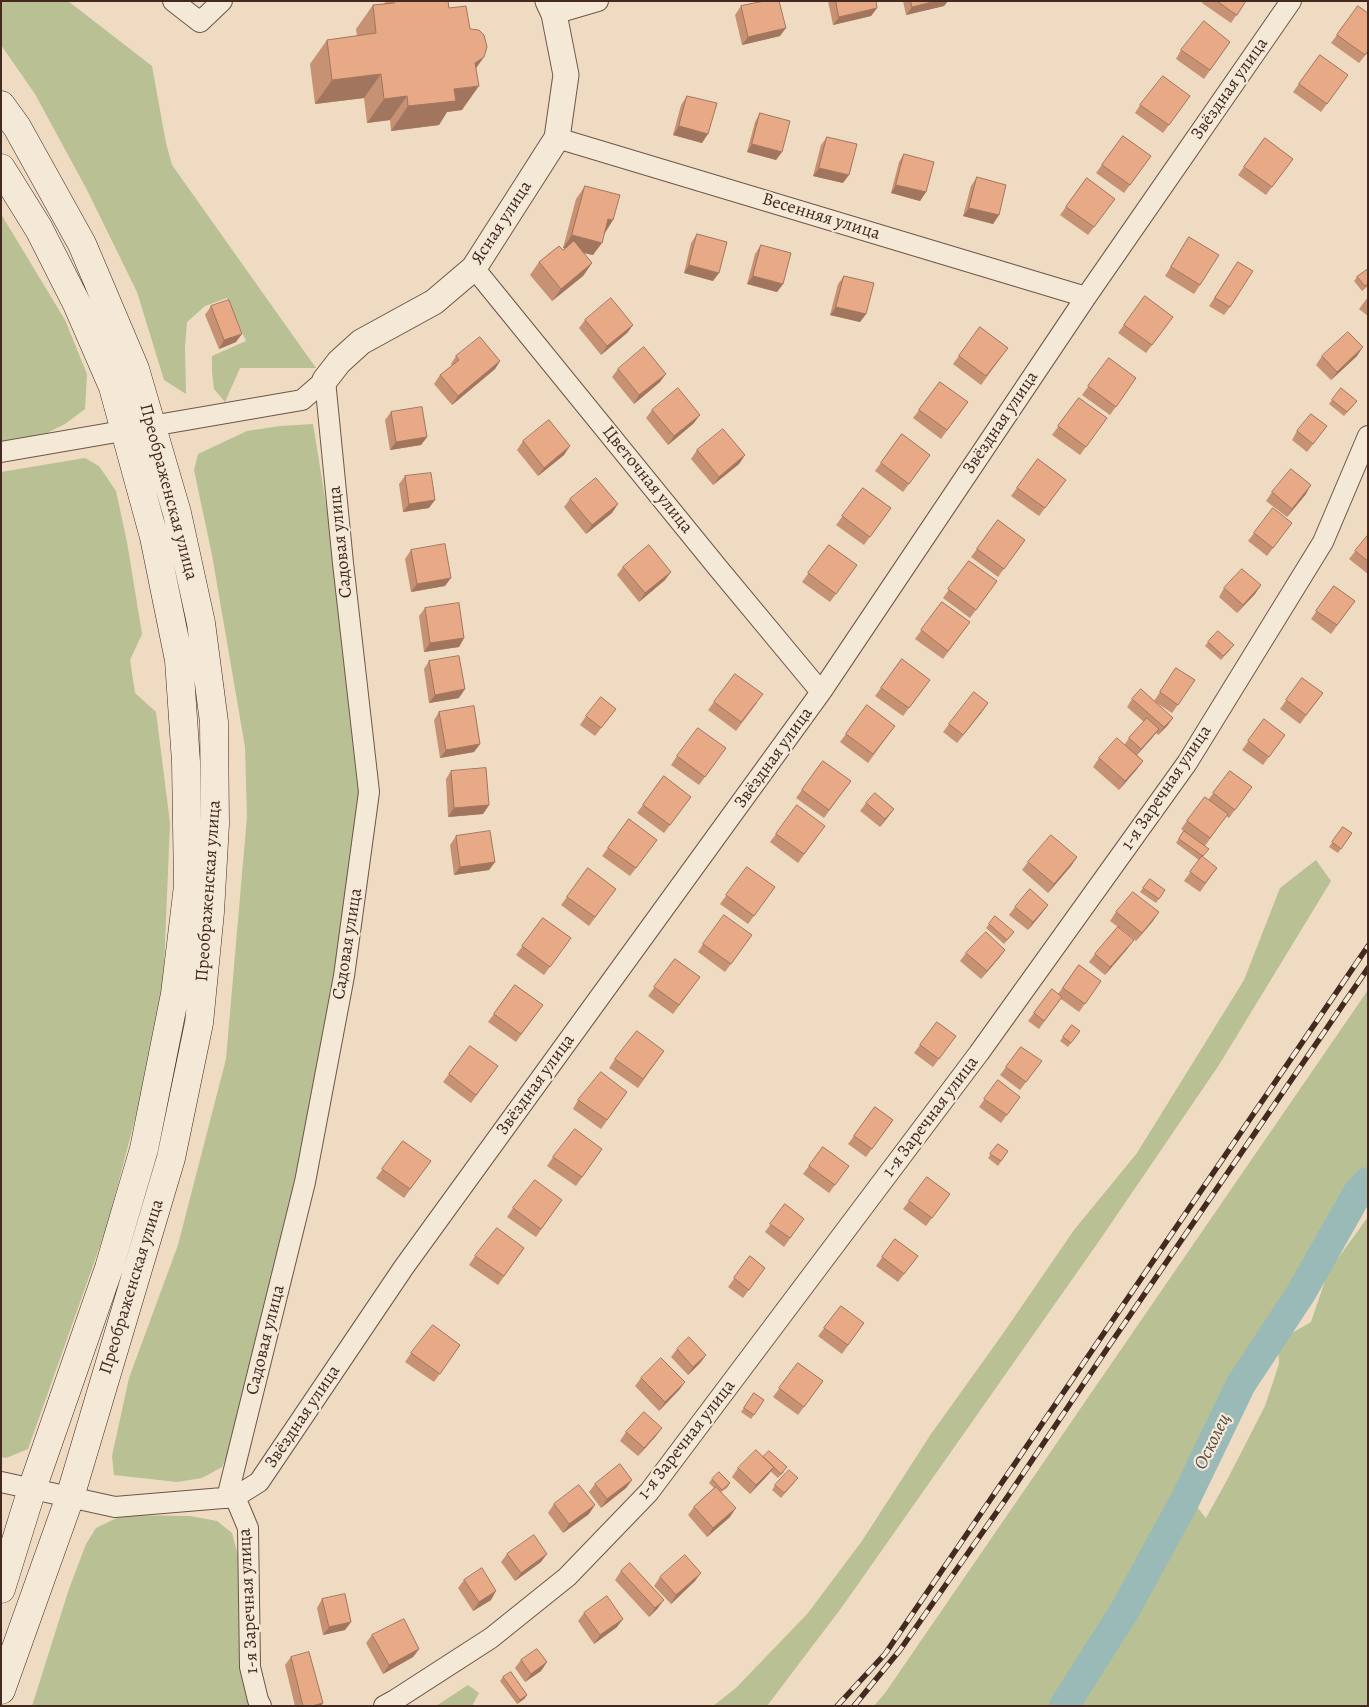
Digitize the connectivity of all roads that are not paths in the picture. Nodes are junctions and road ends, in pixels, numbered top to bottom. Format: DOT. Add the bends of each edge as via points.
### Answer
graph roads {
  1 [pos="173,1"];
  2 [pos="222,1"];
  3 [pos="598,1"];
  4 [pos="1291,1"];
  5 [pos="551,8"];
  6 [pos="1,105"];
  7 [pos="557,138"];
  8 [pos="1,168"];
  9 [pos="474,268"];
  10 [pos="1086,296"];
  11 [pos="325,380"];
  12 [pos="138,428"];
  13 [pos="1368,436"];
  14 [pos="1,452"];
  15 [pos="822,692"];
  16 [pos="1,1482"];
  17 [pos="32,1489"];
  18 [pos="70,1497"];
  19 [pos="231,1498"];
  20 [pos="1,1589"];
  21 [pos="1,1690"];
  22 [pos="261,1706"];
  23 [pos="384,1706"];
  1 -- 2 [label="street" via="200,22"];
  3 -- 5 [label="street"];
  4 -- 10 [label="street, Звёздная улица"];
  5 -- 7 [label="street, Ясная улица" via="566,75"];
  6 -- 12 [label="main road, Преображенская улица" via="82,244 135,369"];
  7 -- 9 [label="street, Ясная улица"];
  7 -- 10 [label="street, Весенняя улица"];
  8 -- 12 [label="main road, Преображенская улица" via="39,229 77,304 113,387"];
  9 -- 11 [label="street, Ясная улица" via="434,302 360,342"];
  9 -- 15 [label="street, Цветочная улица"];
  10 -- 15 [label="street, Звёздная улица"];
  11 -- 12 [label="street" via="302,400"];
  11 -- 19 [label="street, Садовая улица" via="370,792 344,976 306,1182"];
  12 -- 14 [label="street"];
  12 -- 17 [label="main road, Преображенская улица" via="154,537 179,660 186,762 188,886 175,994 144,1149 109,1268"];
  12 -- 18 [label="main road, Преображенская улица" via="177,513 201,623 214,722 215,824 210,912 199,1023 171,1158"];
  13 -- 23 [label="street, 1-я Заречная улица" via="1323,542 1187,763 979,1053 649,1492 567,1577 491,1638"];
  15 -- 19 [label="street, Звёздная улица" via="404,1267 259,1482"];
  16 -- 17 [label="street"];
  17 -- 18 [label="street"];
  17 -- 20 [label="main road, Преображенская улица"];
  18 -- 19 [label="street" via="115,1507"];
  18 -- 21 [label="main road, Преображенская улица"];
  19 -- 22 [label="street, 1-я Заречная улица" via="248,1528 250,1667"];
}
